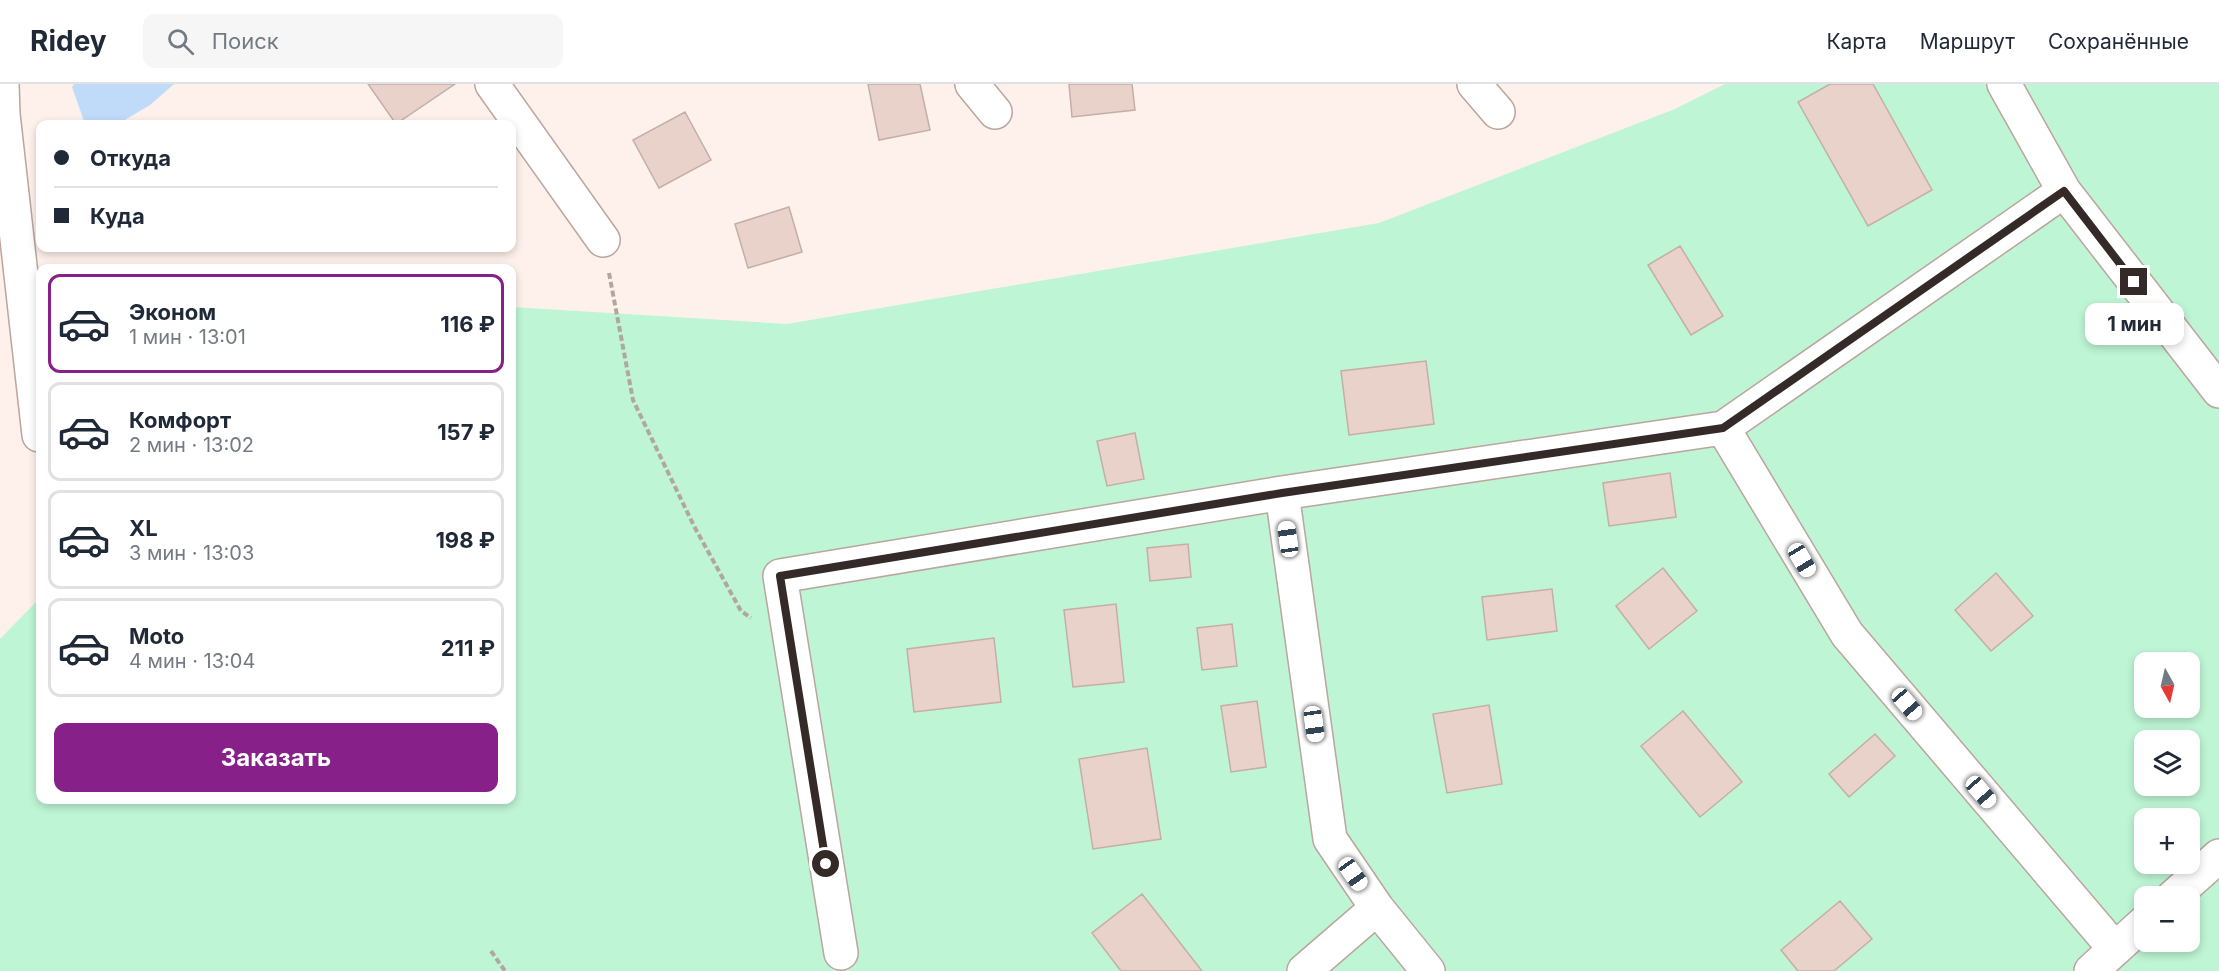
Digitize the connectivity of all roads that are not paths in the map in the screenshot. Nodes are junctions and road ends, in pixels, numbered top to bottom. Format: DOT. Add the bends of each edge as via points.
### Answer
graph roads {
  1 [pos="2,84"];
  2 [pos="492,84"];
  3 [pos="972,84"];
  4 [pos="1474,84"];
  5 [pos="2004,84"];
  6 [pos="995,112"];
  7 [pos="1498,112"];
  8 [pos="2064,191"];
  9 [pos="603,240"];
  10 [pos="2219,391"];
  11 [pos="36,408"];
  12 [pos="1723,428"];
  13 [pos="1282,493"];
  14 [pos="2219,856"];
  15 [pos="2185,886"];
  16 [pos="1377,908"];
  17 [pos="2134,932"];
  18 [pos="2115,949"];
  19 [pos="841,953"];
  20 [pos="1304,971"];
  21 [pos="1428,971"];
  22 [pos="2091,971"];
  1 -- 11 [label="street"];
  2 -- 9 [label="street"];
  3 -- 6 [label="street"];
  4 -- 7 [label="street"];
  5 -- 8 [label="street"];
  8 -- 10 [label="street"];
  8 -- 12 [label="street"];
  12 -- 13 [label="street"];
  12 -- 18 [label="street" via="1847,634"];
  13 -- 16 [label="street" via="1330,840"];
  13 -- 19 [label="street" via="780,576"];
  14 -- 15 [label="street"];
  16 -- 20 [label="street"];
  16 -- 21 [label="street"];
  17 -- 18 [label="street"];
  18 -- 22 [label="street"];
}
